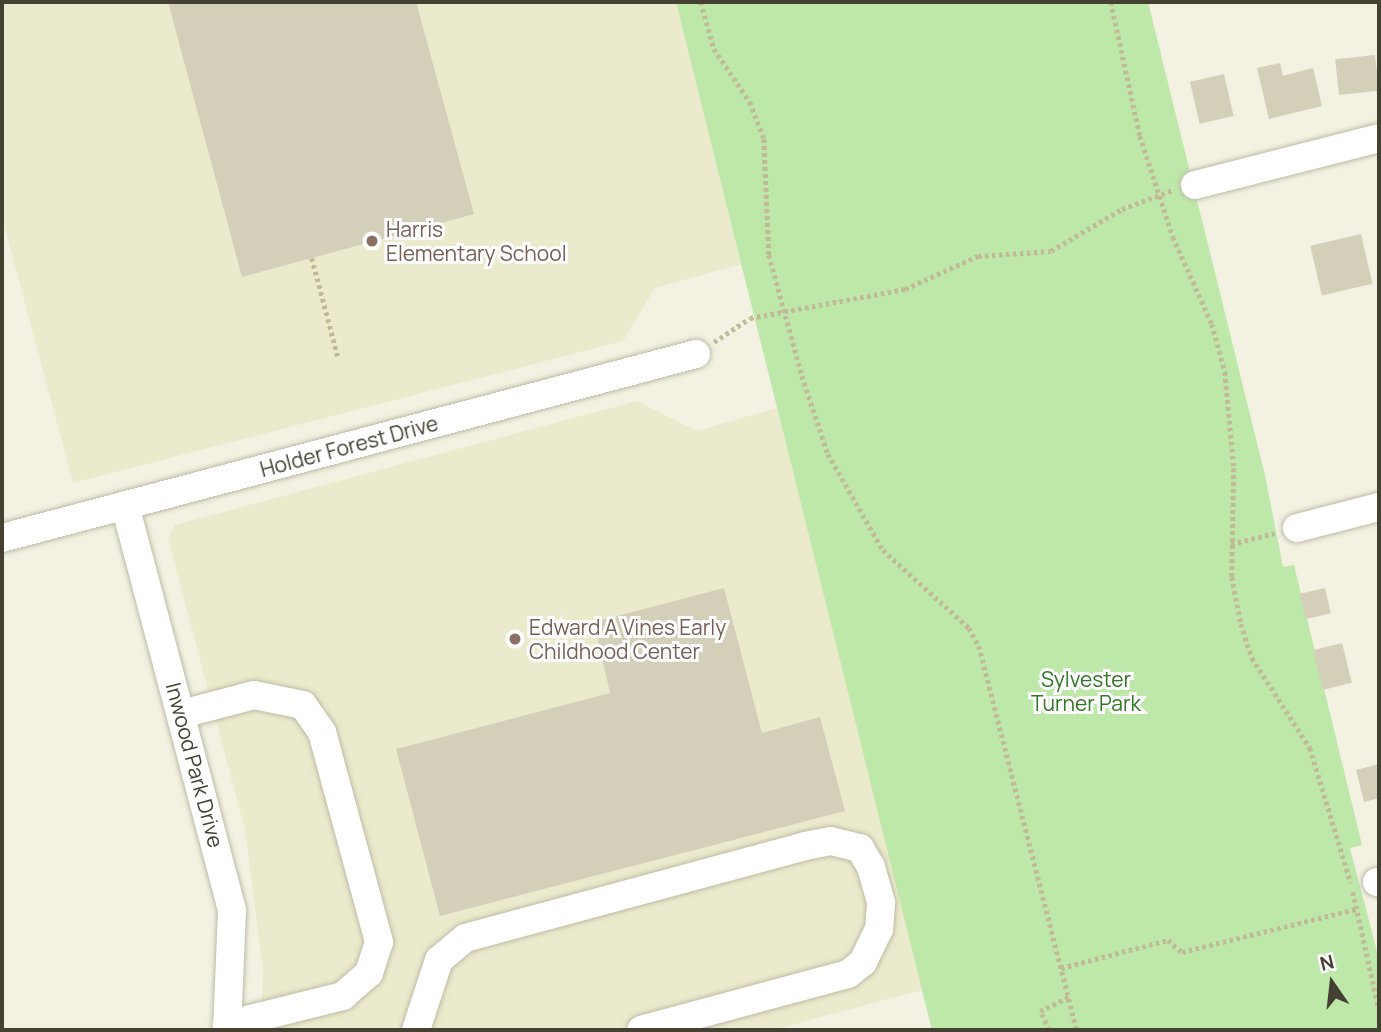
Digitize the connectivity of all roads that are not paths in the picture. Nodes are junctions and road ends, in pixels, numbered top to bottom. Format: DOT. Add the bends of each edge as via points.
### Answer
graph roads {
  1 [pos="1379,138"];
  2 [pos="1195,185"];
  3 [pos="696,354"];
  4 [pos="125,505"];
  5 [pos="1379,507"];
  6 [pos="1297,528"];
  7 [pos="2,538"];
  8 [pos="182,714"];
  9 [pos="227,1028"];
  10 [pos="416,1030"];
  11 [pos="641,1030"];
  1 -- 2 [label="street"];
  3 -- 4 [label="street, Holder Forest Drive"];
  4 -- 7 [label="street, Holder Forest Drive"];
  4 -- 8 [label="street, Inwood Park Drive"];
  5 -- 6 [label="street"];
  8 -- 9 [label="street, Inwood Park Drive" via="232,911"];
  8 -- 9 [label="street" via="254,695 303,705 323,732 379,942 369,973 343,996"];
  10 -- 11 [label="street" via="439,960 465,938 805,846 831,842 860,848 871,867 881,904 879,929 863,962 848,974"];
}
